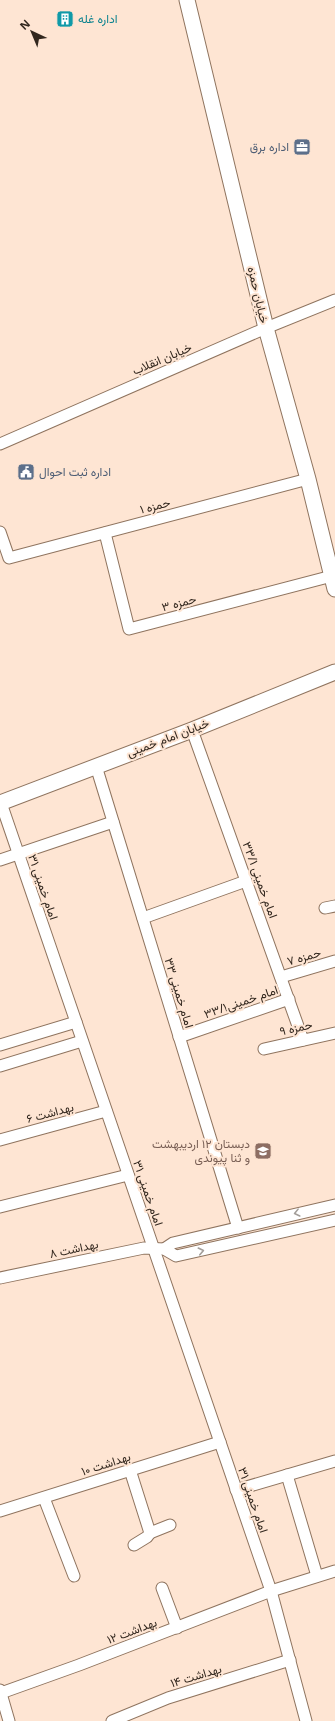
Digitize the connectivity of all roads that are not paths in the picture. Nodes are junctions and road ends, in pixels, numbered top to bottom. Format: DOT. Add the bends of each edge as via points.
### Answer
graph roads {
  1 [pos="187,0"];
  2 [pos="335,300"];
  3 [pos="266,328"];
  4 [pos="0,444"];
  5 [pos="308,479"];
  6 [pos="0,532"];
  7 [pos="106,533"];
  8 [pos="333,583"];
  9 [pos="335,672"];
  10 [pos="192,730"];
  11 [pos="96,766"];
  12 [pos="0,803"];
  13 [pos="113,822"];
  14 [pos="18,853"];
  15 [pos="0,860"];
  16 [pos="246,880"];
  17 [pos="143,918"];
  18 [pos="335,961"];
  19 [pos="281,977"];
  20 [pos="289,999"];
  21 [pos="76,1022"];
  22 [pos="335,1033"];
  23 [pos="179,1037"];
  24 [pos="303,1040"];
  25 [pos="82,1041"];
  26 [pos="0,1045"];
  27 [pos="264,1049"];
  28 [pos="0,1066"];
  29 [pos="106,1111"];
  30 [pos="0,1140"];
  31 [pos="128,1175"];
  32 [pos="335,1205"];
  33 [pos="0,1207"];
  34 [pos="335,1220"];
  35 [pos="238,1228"];
  36 [pos="159,1249"];
  37 [pos="0,1278"];
  38 [pos="220,1442"];
  39 [pos="335,1460"];
  40 [pos="130,1470"];
  41 [pos="287,1475"];
  42 [pos="236,1490"];
  43 [pos="44,1498"];
  44 [pos="0,1512"];
  45 [pos="170,1525"];
  46 [pos="150,1533"];
  47 [pos="134,1545"];
  48 [pos="335,1571"];
  49 [pos="74,1576"];
  50 [pos="317,1576"];
  51 [pos="162,1588"];
  52 [pos="271,1592"];
  53 [pos="177,1628"];
  54 [pos="290,1660"];
  55 [pos="0,1691"];
  56 [pos="9,1721"];
  57 [pos="112,1721"];
  58 [pos="306,1721"];
  1 -- 3 [label="main road, خیابان حمزه"];
  2 -- 3 [label="street, خیابان انقلاب"];
  3 -- 4 [label="street, خیابان انقلاب"];
  3 -- 5 [label="main road, خیابان حمزه"];
  5 -- 7 [label="street, حمزه ۱"];
  5 -- 8 [label="main road, خیابان حمزه"];
  6 -- 7 [label="street, حمزه ۱" via="9,558"];
  7 -- 8 [label="street, حمزه ۳" via="129,629"];
  9 -- 10 [label="main road, خیابان امام خمینی"];
  10 -- 11 [label="main road, خیابان امام خمینی"];
  10 -- 16 [label="street, امام خمینی ۳۳/۱"];
  11 -- 12 [label="main road, خیابان امام خمینی"];
  11 -- 13 [label="street, امام خمینی ۳۳"];
  12 -- 14 [label="street, امام خمینی ۳۱"];
  13 -- 14 [label="street"];
  13 -- 17 [label="street, امام خمینی ۳۳"];
  14 -- 15 [label="street"];
  14 -- 21 [label="street, امام خمینی ۳۱"];
  16 -- 17 [label="street"];
  16 -- 19 [label="street, امام خمینی ۳۳/۱"];
  17 -- 23 [label="street, امام خمینی ۳۳"];
  18 -- 19 [label="street, حمزه ۷"];
  19 -- 20 [label="street, امام خمینی ۳۳/۱"];
  20 -- 23 [label="street, امام خمینی۳۳/۱"];
  20 -- 24 [label="street, امام خمینی ۳۳/۱"];
  21 -- 25 [label="street, امام خمینی ۳۱"];
  21 -- 26 [label="street"];
  22 -- 24 [label="street, حمزه ۹"];
  23 -- 35 [label="street, امام خمینی ۳۳"];
  24 -- 27 [label="street, حمزه ۹"];
  25 -- 28 [label="street"];
  25 -- 29 [label="street, امام خمینی ۳۱"];
  29 -- 30 [label="street, بهداشت ۶"];
  29 -- 31 [label="street, امام خمینی ۳۱"];
  31 -- 33 [label="street"];
  31 -- 36 [label="street, امام خمینی ۳۱"];
  32 -- 35 [label="street, one-way"];
  36 -- 34 [label="street, one-way" via="176,1256"];
  35 -- 36 [label="street" via="173,1243"];
  36 -- 37 [label="street, بهداشت ۸" via="144,1248"];
  36 -- 38 [label="street, امام خمینی ۳۱"];
  38 -- 40 [label="street, بهداشت ۱۰"];
  38 -- 42 [label="street, امام خمینی ۳۱"];
  39 -- 41 [label="street"];
  40 -- 43 [label="street, بهداشت ۱۰"];
  40 -- 46 [label="street"];
  41 -- 42 [label="street"];
  41 -- 50 [label="street"];
  42 -- 52 [label="street, امام خمینی ۳۱"];
  43 -- 44 [label="street, بهداشت ۱۰"];
  43 -- 49 [label="street"];
  45 -- 46 [label="street"];
  46 -- 47 [label="street"];
  48 -- 50 [label="street, بهداشت ۱۲"];
  50 -- 52 [label="street, بهداشت ۱۲"];
  51 -- 53 [label="street"];
  52 -- 53 [label="street, بهداشت ۱۲"];
  52 -- 54 [label="street, امام خمینی ۳۱"];
  53 -- 55 [label="street, بهداشت ۱۲"];
  54 -- 57 [label="street, بهداشت ۱۴" via="168,1698"];
  54 -- 58 [label="street, امام خمینی ۳۱"];
  55 -- 56 [label="street"];
}
